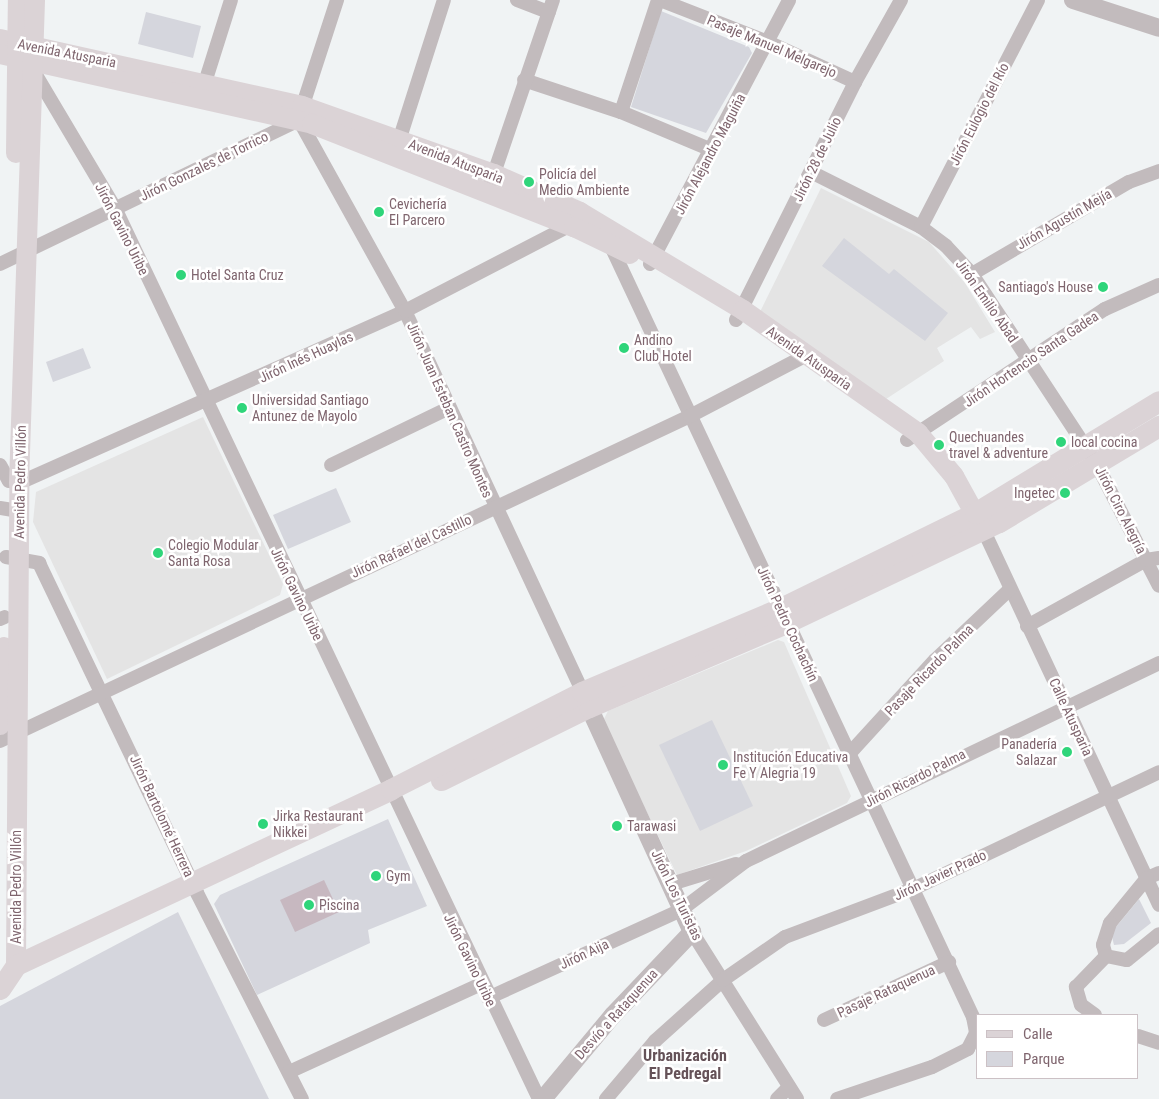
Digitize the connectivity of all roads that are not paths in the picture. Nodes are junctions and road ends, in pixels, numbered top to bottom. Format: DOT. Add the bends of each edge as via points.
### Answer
graph roads {
  1 [pos="18,0"];
  2 [pos="35,0"];
  3 [pos="232,0"];
  4 [pos="337,0"];
  5 [pos="444,0"];
  6 [pos="517,0"];
  7 [pos="659,0"];
  8 [pos="789,0"];
  9 [pos="901,0"];
  10 [pos="1038,0"];
  11 [pos="1073,0"];
  12 [pos="551,6"];
  13 [pos="1159,28"];
  14 [pos="768,42"];
  15 [pos="19,52"];
  16 [pos="524,80"];
  17 [pos="855,82"];
  18 [pos="202,90"];
  19 [pos="621,112"];
  20 [pos="301,113"];
  21 [pos="397,148"];
  22 [pos="712,150"];
  23 [pos="1159,171"];
  24 [pos="811,172"];
  25 [pos="491,183"];
  26 [pos="115,208"];
  27 [pos="577,220"];
  28 [pos="921,227"];
  29 [pos="612,237"];
  30 [pos="14,258"];
  31 [pos="653,260"];
  32 [pos="972,274"];
  33 [pos="1159,285"];
  34 [pos="405,311"];
  35 [pos="739,315"];
  36 [pos="800,359"];
  37 [pos="1029,363"];
  38 [pos="1159,401"];
  39 [pos="205,403"];
  40 [pos="448,409"];
  41 [pos="690,416"];
  42 [pos="1159,426"];
  43 [pos="913,437"];
  44 [pos="1089,454"];
  45 [pos="331,465"];
  46 [pos="9,477"];
  47 [pos="494,506"];
  48 [pos="9,509"];
  49 [pos="979,521"];
  50 [pos="1159,546"];
  51 [pos="13,557"];
  52 [pos="1153,559"];
  53 [pos="1159,586"];
  54 [pos="1010,589"];
  55 [pos="299,599"];
  56 [pos="784,615"];
  57 [pos="3,618"];
  58 [pos="1028,626"];
  59 [pos="1159,663"];
  60 [pos="102,689"];
  61 [pos="586,700"];
  62 [pos="1066,706"];
  63 [pos="5,733"];
  64 [pos="850,753"];
  65 [pos="1159,772"];
  66 [pos="393,796"];
  67 [pos="1109,797"];
  68 [pos="872,800"];
  69 [pos="746,861"];
  70 [pos="1153,876"];
  71 [pos="671,884"];
  72 [pos="195,887"];
  73 [pos="913,889"];
  74 [pos="1159,906"];
  75 [pos="681,910"];
  76 [pos="692,932"];
  77 [pos="1159,934"];
  78 [pos="1104,951"];
  79 [pos="949,962"];
  80 [pos="16,965"];
  81 [pos="723,980"];
  82 [pos="481,984"];
  83 [pos="0,989"];
  84 [pos="488,998"];
  85 [pos="1094,1014"];
  86 [pos="824,1020"];
  87 [pos="1139,1036"];
  88 [pos="1159,1043"];
  89 [pos="288,1072"];
  90 [pos="789,1087"];
  91 [pos="302,1099"];
  92 [pos="539,1099"];
  93 [pos="543,1099"];
  94 [pos="606,1099"];
  95 [pos="777,1099"];
  96 [pos="797,1099"];
  97 [pos="837,1099"];
  1 -- 15 [label="main road, Avenida Pedro Villón"];
  2 -- 15 [label="main road, Avenida Pedro Villón"];
  3 -- 18 [label="street"];
  4 -- 20 [label="street"];
  5 -- 21 [label="street"];
  6 -- 12 [label="street"];
  7 -- 14 [label="street, Pasaje Manuel Melgarejo"];
  7 -- 19 [label="street"];
  8 -- 14 [label="street, Jirón Alejandro Maguiña"];
  9 -- 17 [label="street, Jirón 28 de Julio"];
  10 -- 28 [label="street, Jirón Eulogio del Río"];
  11 -- 13 [label="street"];
  12 -- 16 [label="street"];
  14 -- 17 [label="street, Pasaje Manuel Melgarejo"];
  14 -- 22 [label="street, Jirón Alejandro Maguiña"];
  15 -- 18 [label="main road, Avenida Atusparia"];
  15 -- 26 [label="street, Jirón Gavino Uribe"];
  15 -- 30 [label="main road, Avenida Pedro Villón"];
  16 -- 19 [label="street"];
  16 -- 25 [label="street"];
  17 -- 24 [label="street, Jirón 28 de Julio"];
  18 -- 20 [label="main road, Avenida Atusparia"];
  19 -- 22 [label="street"];
  20 -- 21 [label="main road, Avenida Atusparia"];
  20 -- 26 [label="street, Jirón Gonzales de Torrico"];
  20 -- 34 [label="street, Jirón Juan Esteban Castro Montes"];
  21 -- 25 [label="main road, Avenida Atusparia"];
  22 -- 31 [label="street, Jirón Alejandro Maguiña"];
  23 -- 32 [label="street, Jirón Agustín Mejía" via="1129,182"];
  24 -- 28 [label="street, Jirón Emilio Abad"];
  24 -- 35 [label="street, Jirón 28 de Julio"];
  25 -- 27 [label="main road, Avenida Atusparia"];
  26 -- 30 [label="street, Jirón Gonzales de Torrico"];
  26 -- 39 [label="street, Jirón Gavino Uribe"];
  27 -- 29 [label="main road, Avenida Atusparia"];
  27 -- 34 [label="street, Jirón Inés Huaylas"];
  28 -- 32 [label="street, Jirón Emilio Abad" via="946,246"];
  29 -- 31 [label="main road, Avenida Atusparia"];
  29 -- 41 [label="street, Jirón Pedro Cochachín"];
  30 -- 46 [label="main road, Avenida Pedro Villón"];
  31 -- 35 [label="main road, Avenida Atusparia"];
  32 -- 37 [label="street, Jirón Emilio Abad"];
  33 -- 37 [label="street, Jirón Hortencio Santa Gadea" via="1105,309"];
  34 -- 39 [label="street, Jirón Inés Huaylas"];
  34 -- 40 [label="street, Jirón Juan Esteban Castro Montes"];
  35 -- 36 [label="main road, Avenida Atusparia"];
  36 -- 41 [label="street, Jirón Rafael del Castillo"];
  36 -- 43 [label="main road, Avenida Atusparia"];
  37 -- 43 [label="street, Jirón Hortencio Santa Gadea"];
  37 -- 44 [label="street, Jirón Emilio Abad"];
  38 -- 44 [label="main road"];
  39 -- 46 [label="street, Jirón Inés Huaylas"];
  39 -- 55 [label="street, Jirón Gavino Uribe"];
  40 -- 45 [label="street"];
  40 -- 47 [label="street, Jirón Juan Esteban Castro Montes"];
  41 -- 47 [label="street, Jirón Rafael del Castillo"];
  41 -- 56 [label="street, Jirón Pedro Cochachín"];
  42 -- 44 [label="main road"];
  43 -- 49 [label="main road, Avenida Atusparia" via="954,476"];
  44 -- 49 [label="main road"];
  44 -- 52 [label="street, Jirón Ciro Alegría"];
  46 -- 48 [label="main road, Avenida Pedro Villón"];
  47 -- 55 [label="street, Jirón Rafael del Castillo"];
  47 -- 61 [label="street, Jirón Juan Esteban Castro Montes"];
  48 -- 51 [label="main road, Avenida Pedro Villón"];
  49 -- 54 [label="street, Calle Atusparia"];
  49 -- 56 [label="main road"];
  50 -- 52 [label="street"];
  51 -- 57 [label="main road, Avenida Pedro Villón"];
  51 -- 60 [label="street, Jirón Bartolomé Herrera" via="39,563"];
  51 -- 63 [label="main road, Avenida Pedro Villón"];
  52 -- 53 [label="street, Jirón Ciro Alegría"];
  52 -- 58 [label="street"];
  54 -- 58 [label="street, Calle Atusparia"];
  54 -- 64 [label="street, Pasaje Ricardo Palma" via="935,660"];
  55 -- 60 [label="street, Jirón Rafael del Castillo"];
  55 -- 66 [label="street, Jirón Gavino Uribe"];
  56 -- 61 [label="main road"];
  56 -- 64 [label="street, Jirón Pedro Cochachín"];
  57 -- 63 [label="main road, Avenida Pedro Villón"];
  58 -- 62 [label="street, Calle Atusparia"];
  59 -- 62 [label="street, Jirón Ricardo Palma"];
  60 -- 63 [label="street, Jirón Rafael del Castillo"];
  60 -- 72 [label="street, Jirón Bartolomé Herrera"];
  61 -- 66 [label="main road"];
  61 -- 71 [label="street, Jirón Los Turistas"];
  62 -- 67 [label="street, Calle Atusparia"];
  62 -- 68 [label="street, Jirón Ricardo Palma"];
  63 -- 80 [label="main road, Avenida Pedro Villón"];
  64 -- 68 [label="street, Jirón Pedro Cochachín"];
  65 -- 67 [label="street, Jirón Javier Prado"];
  66 -- 72 [label="main road"];
  66 -- 82 [label="street, Jirón Gavino Uribe"];
  67 -- 70 [label="street, Calle Atusparia"];
  67 -- 73 [label="street, Jirón Javier Prado"];
  68 -- 69 [label="street, Jirón Ricardo Palma"];
  68 -- 73 [label="street, Jirón Pedro Cochachín"];
  69 -- 71 [label="street"];
  69 -- 75 [label="street, Jirón Ricardo Palma"];
  70 -- 74 [label="street, Calle Atusparia"];
  70 -- 78 [label="street" via="1110,923"];
  71 -- 75 [label="street, Jirón Los Turistas"];
  72 -- 80 [label="main road"];
  72 -- 83 [label="main road"];
  72 -- 89 [label="street, Jirón Bartolomé Herrera"];
  73 -- 79 [label="street, Jirón Pedro Cochachín"];
  73 -- 81 [label="street, Jirón Javier Prado" via="785,938"];
  75 -- 76 [label="street, Jirón Los Turistas"];
  75 -- 84 [label="street, Jirón Aija"];
  76 -- 81 [label="street, Jirón Los Turistas"];
  76 -- 93 [label="street, Desvío a Rataquenua" via="613,1015"];
  77 -- 78 [label="street" via="1127,960"];
  78 -- 85 [label="street" via="1076,987 1081,1005"];
  79 -- 86 [label="street, Pasaje Rataquenua"];
  79 -- 97 [label="street, Jirón Pedro Cochachín" via="974,1017 976,1033 968,1049 932,1067"];
  80 -- 83 [label="main road"];
  81 -- 90 [label="street, Jirón Los Turistas"];
  81 -- 94 [label="street, Jirón Javier Prado" via="655,1041"];
  82 -- 84 [label="street, Jirón Gavino Uribe"];
  82 -- 89 [label="street"];
  84 -- 92 [label="street, Jirón Gavino Uribe"];
  87 -- 88 [label="street"];
  89 -- 91 [label="street, Jirón Bartolomé Herrera"];
  90 -- 95 [label="street"];
  90 -- 96 [label="street, Jirón Los Turistas"];
}
